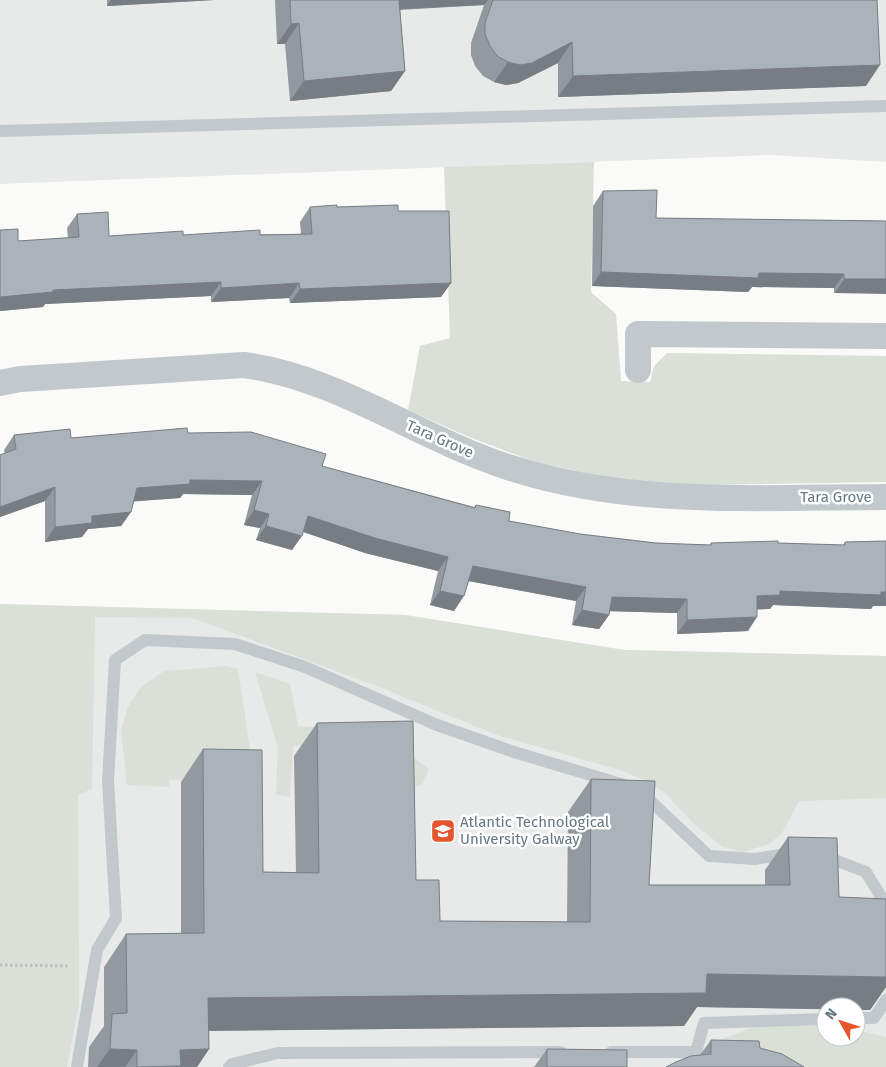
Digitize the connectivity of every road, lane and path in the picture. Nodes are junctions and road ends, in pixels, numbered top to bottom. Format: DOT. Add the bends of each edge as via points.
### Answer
graph roads {
  1 [pos="886,106"];
  2 [pos="0,131"];
  3 [pos="886,336"];
  4 [pos="638,370"];
  5 [pos="0,383"];
  6 [pos="886,497"];
  7 [pos="886,905"];
  8 [pos="0,965"];
  9 [pos="94,966"];
  10 [pos="886,1000"];
  11 [pos="816,1018"];
  12 [pos="866,1018"];
  13 [pos="577,1052"];
  14 [pos="596,1052"];
  15 [pos="77,1067"];
  16 [pos="229,1067"];
  1 -- 2 [label="lane"];
  3 -- 4 [label="street" via="638,334"];
  5 -- 6 [label="street, Tara Grove" via="20,379 244,365 277,370 312,382 481,457 568,484 651,496"];
  7 -- 9 [label="lane" via="866,872 805,851 754,859 709,856 637,789 437,725 305,668 235,644 145,640 115,660 108,781 116,918 97,950"];
  8 -- 9 [label="path"];
  9 -- 15 [label="lane"];
  10 -- 12 [label="lane" via="874,1018"];
  11 -- 14 [label="lane" via="704,1023 696,1052"];
  13 -- 16 [label="lane" via="278,1053"];
}
